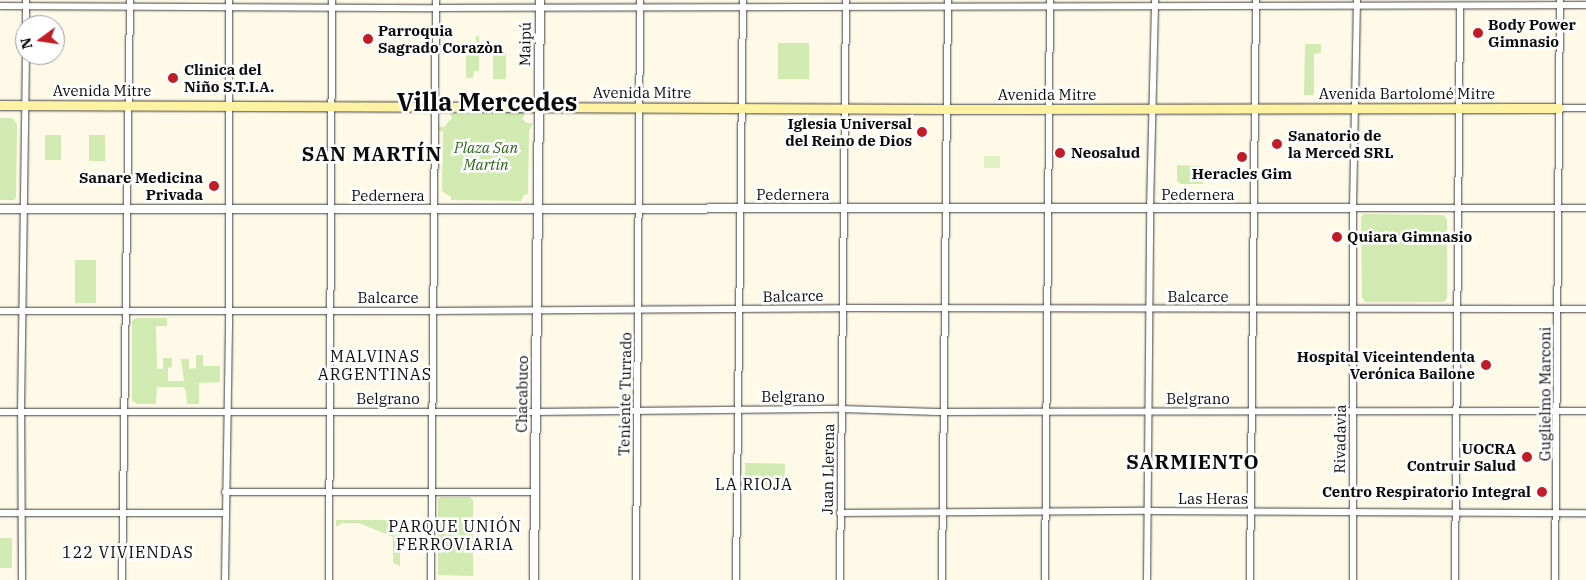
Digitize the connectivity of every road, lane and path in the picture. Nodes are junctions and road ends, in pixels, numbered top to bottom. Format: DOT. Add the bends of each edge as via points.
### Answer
graph roads {
  1 [pos="229,0"];
  2 [pos="332,0"];
  3 [pos="436,0"];
  4 [pos="640,0"];
  5 [pos="26,3"];
  6 [pos="948,3"];
  7 [pos="1050,3"];
  8 [pos="1155,3"];
  9 [pos="1256,3"];
  10 [pos="1357,3"];
  11 [pos="1560,3"];
  12 [pos="130,4"];
  13 [pos="540,4"];
  14 [pos="743,4"];
  15 [pos="846,4"];
  16 [pos="1586,5"];
  17 [pos="0,6"];
  18 [pos="1460,6"];
  19 [pos="229,8"];
  20 [pos="332,8"];
  21 [pos="436,8"];
  22 [pos="640,8"];
  23 [pos="26,65"];
  24 [pos="0,105"];
  25 [pos="25,105"];
  26 [pos="129,105"];
  27 [pos="229,105"];
  28 [pos="333,106"];
  29 [pos="435,106"];
  30 [pos="538,106"];
  31 [pos="640,106"];
  32 [pos="744,107"];
  33 [pos="845,108"];
  34 [pos="1048,108"];
  35 [pos="1255,108"];
  36 [pos="1356,108"];
  37 [pos="1458,108"];
  38 [pos="1559,108"];
  39 [pos="1586,108"];
  40 [pos="1152,109"];
  41 [pos="947,110"];
  42 [pos="639,208"];
  43 [pos="844,208"];
  44 [pos="946,208"];
  45 [pos="1048,208"];
  46 [pos="1253,208"];
  47 [pos="1353,208"];
  48 [pos="1457,208"];
  49 [pos="1558,208"];
  50 [pos="1586,208"];
  51 [pos="0,209"];
  52 [pos="24,209"];
  53 [pos="435,209"];
  54 [pos="538,209"];
  55 [pos="741,209"];
  56 [pos="1150,209"];
  57 [pos="127,210"];
  58 [pos="229,210"];
  59 [pos="332,210"];
  60 [pos="842,308"];
  61 [pos="1252,308"];
  62 [pos="1456,308"];
  63 [pos="945,309"];
  64 [pos="1047,309"];
  65 [pos="1149,309"];
  66 [pos="1354,309"];
  67 [pos="1558,309"];
  68 [pos="1586,309"];
  69 [pos="229,310"];
  70 [pos="330,310"];
  71 [pos="639,310"];
  72 [pos="740,310"];
  73 [pos="0,311"];
  74 [pos="22,311"];
  75 [pos="126,311"];
  76 [pos="434,311"];
  77 [pos="536,311"];
  78 [pos="841,409"];
  79 [pos="738,410"];
  80 [pos="228,411"];
  81 [pos="330,411"];
  82 [pos="433,411"];
  83 [pos="637,411"];
  84 [pos="944,411"];
  85 [pos="1353,411"];
  86 [pos="1456,411"];
  87 [pos="1557,411"];
  88 [pos="1586,411"];
  89 [pos="0,412"];
  90 [pos="21,412"];
  91 [pos="124,412"];
  92 [pos="535,412"];
  93 [pos="1046,412"];
  94 [pos="1148,412"];
  95 [pos="1252,412"];
  96 [pos="225,492"];
  97 [pos="432,492"];
  98 [pos="535,492"];
  99 [pos="330,493"];
  100 [pos="1147,511"];
  101 [pos="943,512"];
  102 [pos="1045,512"];
  103 [pos="1251,512"];
  104 [pos="1352,512"];
  105 [pos="0,513"];
  106 [pos="21,513"];
  107 [pos="123,513"];
  108 [pos="224,513"];
  109 [pos="840,513"];
  110 [pos="1455,513"];
  111 [pos="1556,513"];
  112 [pos="1586,513"];
  113 [pos="22,580"];
  114 [pos="122,580"];
  115 [pos="225,580"];
  116 [pos="329,580"];
  117 [pos="430,580"];
  118 [pos="534,580"];
  119 [pos="636,580"];
  120 [pos="736,580"];
  121 [pos="840,580"];
  122 [pos="942,580"];
  123 [pos="1045,580"];
  124 [pos="1147,580"];
  125 [pos="1250,580"];
  126 [pos="1353,580"];
  127 [pos="1454,580"];
  128 [pos="1556,580"];
  1 -- 19 [label="street"];
  2 -- 20 [label="street"];
  3 -- 21 [label="street"];
  4 -- 22 [label="street, Teniente Turrado"];
  5 -- 12 [label="street"];
  5 -- 17 [label="street"];
  6 -- 7 [label="street"];
  6 -- 15 [label="street"];
  6 -- 41 [label="street"];
  7 -- 8 [label="street"];
  7 -- 34 [label="street"];
  8 -- 9 [label="street"];
  8 -- 40 [label="street"];
  9 -- 10 [label="street"];
  9 -- 35 [label="street"];
  10 -- 18 [label="street"];
  10 -- 36 [label="street, Rivadavia"];
  11 -- 16 [label="street"];
  11 -- 18 [label="street"];
  11 -- 38 [label="street, Guglielmo Marconi"];
  12 -- 19 [label="street"];
  12 -- 26 [label="street"];
  13 -- 21 [label="street"];
  13 -- 22 [label="street"];
  13 -- 30 [label="street, Maipú"];
  14 -- 15 [label="street"];
  14 -- 22 [label="street"];
  14 -- 32 [label="street"];
  15 -- 33 [label="street, Juan Llerena"];
  18 -- 37 [label="street"];
  19 -- 20 [label="street"];
  19 -- 27 [label="street"];
  20 -- 21 [label="street"];
  20 -- 28 [label="street"];
  21 -- 29 [label="street"];
  22 -- 31 [label="street, Teniente Turrado"];
  23 -- 25 [label="street"];
  24 -- 25 [label="main road, Avenida Mitre"];
  25 -- 26 [label="main road, Avenida Mitre"];
  25 -- 52 [label="street"];
  26 -- 27 [label="main road, Avenida Mitre"];
  26 -- 57 [label="street"];
  27 -- 28 [label="main road, Avenida Mitre"];
  27 -- 58 [label="street"];
  28 -- 29 [label="main road, Avenida Mitre"];
  28 -- 59 [label="street"];
  29 -- 30 [label="main road, Avenida Mitre"];
  29 -- 53 [label="street"];
  30 -- 31 [label="main road, Avenida Mitre"];
  30 -- 54 [label="street, Maipú"];
  31 -- 32 [label="main road, Avenida Mitre"];
  31 -- 42 [label="street, Teniente Turrado"];
  32 -- 33 [label="main road, Avenida Mitre"];
  32 -- 55 [label="street"];
  33 -- 41 [label="main road, Avenida Mitre"];
  33 -- 43 [label="street, Juan Llerena"];
  34 -- 40 [label="main road, Avenida Mitre"];
  34 -- 41 [label="main road, Avenida Mitre"];
  34 -- 45 [label="street"];
  35 -- 36 [label="main road, Avenida Bartolomé Mitre"];
  35 -- 40 [label="main road, Avenida Mitre"];
  35 -- 46 [label="street"];
  36 -- 37 [label="main road, Avenida Bartolomé Mitre"];
  36 -- 47 [label="street, Rivadavia"];
  37 -- 38 [label="main road, Avenida Bartolomé Mitre"];
  37 -- 48 [label="street"];
  38 -- 39 [label="street"];
  38 -- 49 [label="street, Guglielmo Marconi"];
  40 -- 56 [label="street"];
  41 -- 44 [label="street"];
  42 -- 54 [label="street, Pedernera"];
  42 -- 55 [label="street, Pedernera"];
  42 -- 71 [label="street, Teniente Turrado"];
  43 -- 44 [label="street, Pedernera"];
  43 -- 55 [label="street, Pedernera"];
  43 -- 60 [label="street, Juan Llerena"];
  44 -- 45 [label="street, Pedernera"];
  44 -- 63 [label="street"];
  45 -- 56 [label="street, Pedernera"];
  45 -- 64 [label="street"];
  46 -- 47 [label="street, Pedernera"];
  46 -- 56 [label="street, Pedernera"];
  46 -- 61 [label="street"];
  47 -- 48 [label="street, Pedernera"];
  47 -- 66 [label="street, Rivadavia"];
  48 -- 49 [label="street, Pedernera"];
  48 -- 62 [label="street"];
  49 -- 50 [label="street, Pedernera"];
  49 -- 67 [label="street, Guglielmo Marconi"];
  51 -- 52 [label="street, Pedernera"];
  52 -- 57 [label="street, Pedernera"];
  52 -- 74 [label="street"];
  53 -- 54 [label="street, Pedernera"];
  53 -- 59 [label="street, Pedernera"];
  53 -- 76 [label="street"];
  54 -- 77 [label="street, Chacabuco"];
  55 -- 72 [label="street"];
  56 -- 65 [label="street"];
  57 -- 58 [label="street, Pedernera"];
  57 -- 75 [label="street"];
  58 -- 59 [label="street, Pedernera"];
  58 -- 69 [label="street"];
  59 -- 70 [label="street"];
  60 -- 63 [label="street, Balcarce"];
  60 -- 72 [label="street, Balcarce"];
  60 -- 78 [label="street, Juan Llerena"];
  61 -- 65 [label="street, Balcarce"];
  61 -- 66 [label="street, Balcarce"];
  61 -- 95 [label="street"];
  62 -- 66 [label="street, Balcarce"];
  62 -- 67 [label="street, Balcarce"];
  62 -- 86 [label="street"];
  63 -- 64 [label="street, Balcarce"];
  63 -- 84 [label="street"];
  64 -- 65 [label="street, Balcarce"];
  64 -- 93 [label="street"];
  65 -- 94 [label="street"];
  66 -- 85 [label="street, Rivadavia"];
  67 -- 68 [label="street, Balcarce"];
  67 -- 87 [label="street, Guglielmo Marconi"];
  69 -- 70 [label="street, Balcarce"];
  69 -- 75 [label="street, Balcarce"];
  69 -- 80 [label="street"];
  70 -- 76 [label="street, Balcarce"];
  70 -- 81 [label="street"];
  71 -- 72 [label="street, Balcarce"];
  71 -- 77 [label="street, Balcarce"];
  71 -- 83 [label="street, Teniente Turrado"];
  72 -- 79 [label="street"];
  73 -- 74 [label="street, Balcarce"];
  74 -- 75 [label="street, Balcarce"];
  74 -- 90 [label="street"];
  75 -- 91 [label="street"];
  76 -- 77 [label="street, Balcarce"];
  76 -- 82 [label="street"];
  77 -- 92 [label="street, Chacabuco"];
  78 -- 79 [label="street, Belgrano"];
  78 -- 84 [label="street, Belgrano"];
  78 -- 109 [label="street, Juan Llerena"];
  79 -- 83 [label="street, Belgrano"];
  79 -- 120 [label="street"];
  80 -- 81 [label="street, Belgrano"];
  80 -- 91 [label="street, Belgrano"];
  80 -- 96 [label="street"];
  81 -- 82 [label="street, Belgrano"];
  81 -- 99 [label="street"];
  82 -- 92 [label="street, Belgrano"];
  82 -- 97 [label="street"];
  83 -- 92 [label="street, Belgrano"];
  83 -- 119 [label="street, Teniente Turrado"];
  84 -- 93 [label="street, Belgrano"];
  84 -- 101 [label="street"];
  85 -- 86 [label="street, Belgrano"];
  85 -- 95 [label="street, Belgrano"];
  85 -- 104 [label="street, Rivadavia"];
  86 -- 87 [label="street, Belgrano"];
  86 -- 110 [label="street"];
  87 -- 88 [label="street, Belgrano"];
  87 -- 111 [label="street, Guglielmo Marconi"];
  89 -- 90 [label="street, Belgrano"];
  90 -- 91 [label="street, Belgrano"];
  90 -- 106 [label="street"];
  91 -- 107 [label="street"];
  92 -- 98 [label="street, Chacabuco"];
  93 -- 94 [label="street, Belgrano"];
  93 -- 102 [label="street"];
  94 -- 95 [label="street, Belgrano"];
  94 -- 100 [label="street"];
  95 -- 103 [label="street"];
  96 -- 99 [label="street"];
  96 -- 108 [label="street"];
  97 -- 98 [label="street"];
  97 -- 99 [label="street"];
  97 -- 117 [label="street"];
  98 -- 118 [label="street, Chacabuco"];
  99 -- 116 [label="street"];
  100 -- 102 [label="street, Las Heras"];
  100 -- 103 [label="street, Las Heras"];
  100 -- 124 [label="street"];
  101 -- 102 [label="street, Las Heras"];
  101 -- 109 [label="street, Las Heras"];
  101 -- 122 [label="street"];
  102 -- 123 [label="street"];
  103 -- 104 [label="street, Las Heras"];
  103 -- 125 [label="street"];
  104 -- 110 [label="street, Las Heras"];
  104 -- 126 [label="street, Rivadavia"];
  105 -- 106 [label="street"];
  106 -- 107 [label="street"];
  106 -- 113 [label="street"];
  107 -- 108 [label="street"];
  107 -- 114 [label="street"];
  108 -- 115 [label="street"];
  109 -- 121 [label="street, Juan Llerena"];
  110 -- 111 [label="street, Las Heras"];
  110 -- 127 [label="street"];
  111 -- 112 [label="street, Las Heras"];
  111 -- 128 [label="street, Guglielmo Marconi"];
}
